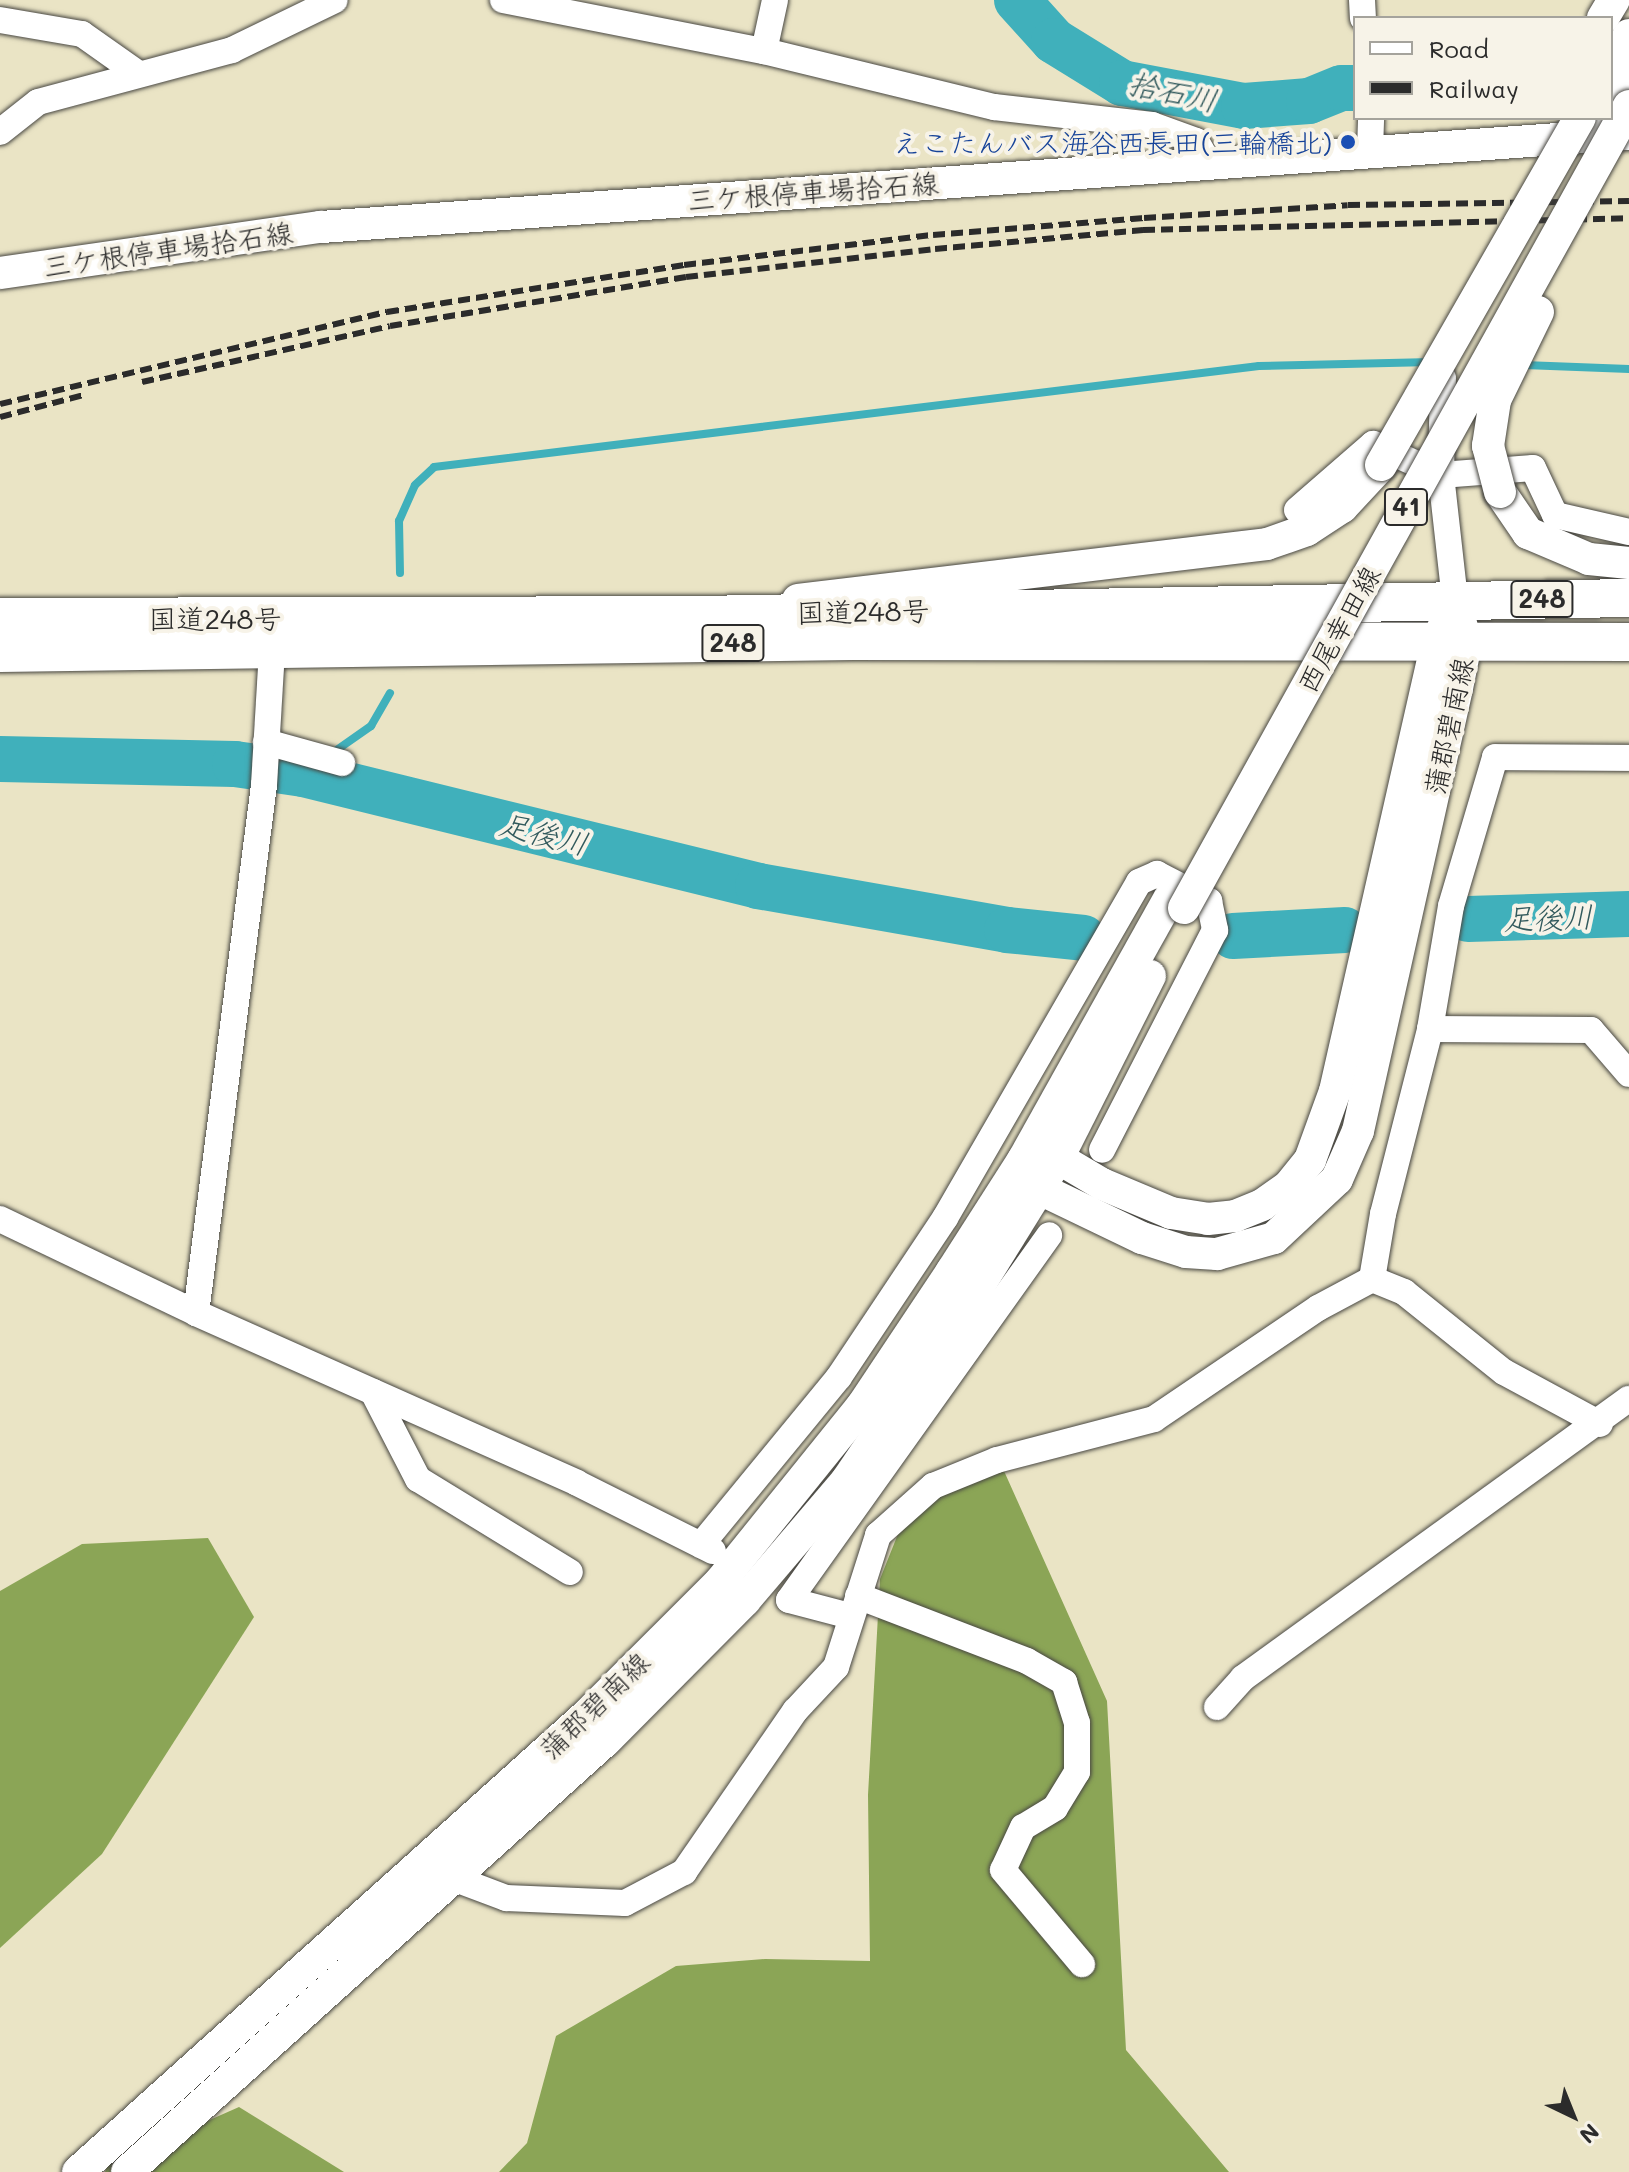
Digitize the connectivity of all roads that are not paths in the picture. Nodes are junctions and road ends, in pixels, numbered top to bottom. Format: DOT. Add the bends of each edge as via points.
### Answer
graph roads {
  1 [pos="335,0"];
  2 [pos="503,0"];
  3 [pos="775,0"];
  4 [pos="0,20"];
  5 [pos="764,51"];
  6 [pos="137,73"];
  7 [pos="1629,79"];
  8 [pos="1629,106"];
  9 [pos="1613,108"];
  10 [pos="1579,120"];
  11 [pos="1607,120"];
  12 [pos="1542,128"];
  13 [pos="1370,130"];
  14 [pos="0,132"];
  15 [pos="1629,134"];
  16 [pos="1629,149"];
  17 [pos="1208,162"];
  18 [pos="0,273"];
  19 [pos="1443,378"];
  20 [pos="1441,475"];
  21 [pos="1297,510"];
  22 [pos="1629,532"];
  23 [pos="1629,563"];
  24 [pos="1629,598"];
  25 [pos="1455,600"];
  26 [pos="700,615"];
  27 [pos="0,617"];
  28 [pos="1629,642"];
  29 [pos="1451,643"];
  30 [pos="272,651"];
  31 [pos="0,653"];
  32 [pos="265,748"];
  33 [pos="1629,758"];
  34 [pos="342,763"];
  35 [pos="1176,904"];
  36 [pos="1430,1029"];
  37 [pos="1629,1074"];
  38 [pos="1102,1150"];
  39 [pos="1058,1158"];
  40 [pos="1023,1160"];
  41 [pos="1040,1189"];
  42 [pos="0,1219"];
  43 [pos="1049,1235"];
  44 [pos="1372,1279"];
  45 [pos="196,1313"];
  46 [pos="373,1392"];
  47 [pos="1629,1399"];
  48 [pos="1600,1424"];
  49 [pos="570,1572"];
  50 [pos="854,1606"];
  51 [pos="1217,1707"];
  52 [pos="453,1878"];
  53 [pos="1082,1964"];
  54 [pos="78,2172"];
  55 [pos="127,2172"];
  1 -- 6 [label="street" via="232,50"];
  2 -- 5 [label="street"];
  3 -- 5 [label="street"];
  4 -- 6 [label="street" via="82,34"];
  5 -- 17 [label="street" via="994,107 1152,125 1196,141"];
  6 -- 14 [label="street" via="38,102"];
  7 -- 9 [label="main road"];
  8 -- 35 [label="main road, 西尾幸田線 / 41, bridge"];
  10 -- 26 [label="main road, 41, bridge" via="1381,465 1342,507 1307,530 1216,554 869,589"];
  11 -- 35 [label="main road, 西尾幸田線 / 41"];
  12 -- 13 [label="main road, 三ケ根停車場拾石線"];
  12 -- 15 [label="main road, 三ケ根停車場拾石線"];
  13 -- 17 [label="main road, 三ケ根停車場拾石線"];
  16 -- 23 [label="main road, bridge" via="1495,400 1488,446 1500,492 1528,533 1589,559"];
  17 -- 18 [label="main road, 三ケ根停車場拾石線" via="321,227"];
  19 -- 20 [label="street"];
  20 -- 21 [label="street" via="1373,444"];
  20 -- 22 [label="street" via="1533,468 1555,515"];
  20 -- 25 [label="street"];
  24 -- 25 [label="highway, 国道248号 / 248"];
  25 -- 26 [label="highway, 国道248号 / 248"];
  25 -- 29 [label="main road, 蒲郡碧南線"];
  26 -- 27 [label="highway, 国道248号 / 248"];
  28 -- 29 [label="highway, 国道248号 / 248"];
  29 -- 30 [label="highway, 国道248号 / 248" via="869,641"];
  29 -- 39 [label="main road, 蒲郡碧南線" via="1335,1091 1310,1160 1288,1187 1262,1205 1208,1219 1171,1213 1102,1184"];
  29 -- 41 [label="main road, 蒲郡碧南線" via="1358,1131 1337,1179 1274,1238 1217,1254 1186,1252 1142,1238"];
  30 -- 31 [label="highway, 国道248号 / 248"];
  30 -- 32 [label="street"];
  32 -- 34 [label="street"];
  32 -- 45 [label="street"];
  33 -- 36 [label="street" via="1495,757 1451,906"];
  35 -- 39 [label="main road, 西尾幸田線 / 41"];
  35 -- 40 [label="main road, 西尾幸田線 / 41"];
  36 -- 37 [label="street" via="1591,1030"];
  36 -- 44 [label="street"];
  38 -- 46 [label="street" via="1215,930 1209,901 1157,874 1139,882 945,1218 839,1377 707,1548"];
  39 -- 40 [label="main road"];
  39 -- 41 [label="main road, 蒲郡碧南線"];
  40 -- 41 [label="main road"];
  40 -- 54 [label="main road, 蒲郡碧南線" via="862,1406 720,1582 587,1715"];
  41 -- 52 [label="main road, 蒲郡碧南線" via="837,1492 703,1643 606,1740"];
  42 -- 45 [label="street"];
  43 -- 50 [label="street" via="789,1600"];
  44 -- 48 [label="street" via="1404,1292 1504,1372"];
  44 -- 50 [label="street" via="1318,1308 1154,1419 997,1460 933,1486 878,1535"];
  45 -- 46 [label="street"];
  46 -- 49 [label="street" via="418,1479"];
  47 -- 48 [label="street"];
  48 -- 51 [label="street" via="1243,1678"];
  50 -- 52 [label="street" via="836,1667 795,1711 684,1872 625,1903 506,1898"];
  50 -- 53 [label="street" via="1027,1661 1064,1682 1077,1723 1077,1772 1055,1808 1023,1827 1003,1870"];
  52 -- 55 [label="main road, 蒲郡碧南線"];
}
